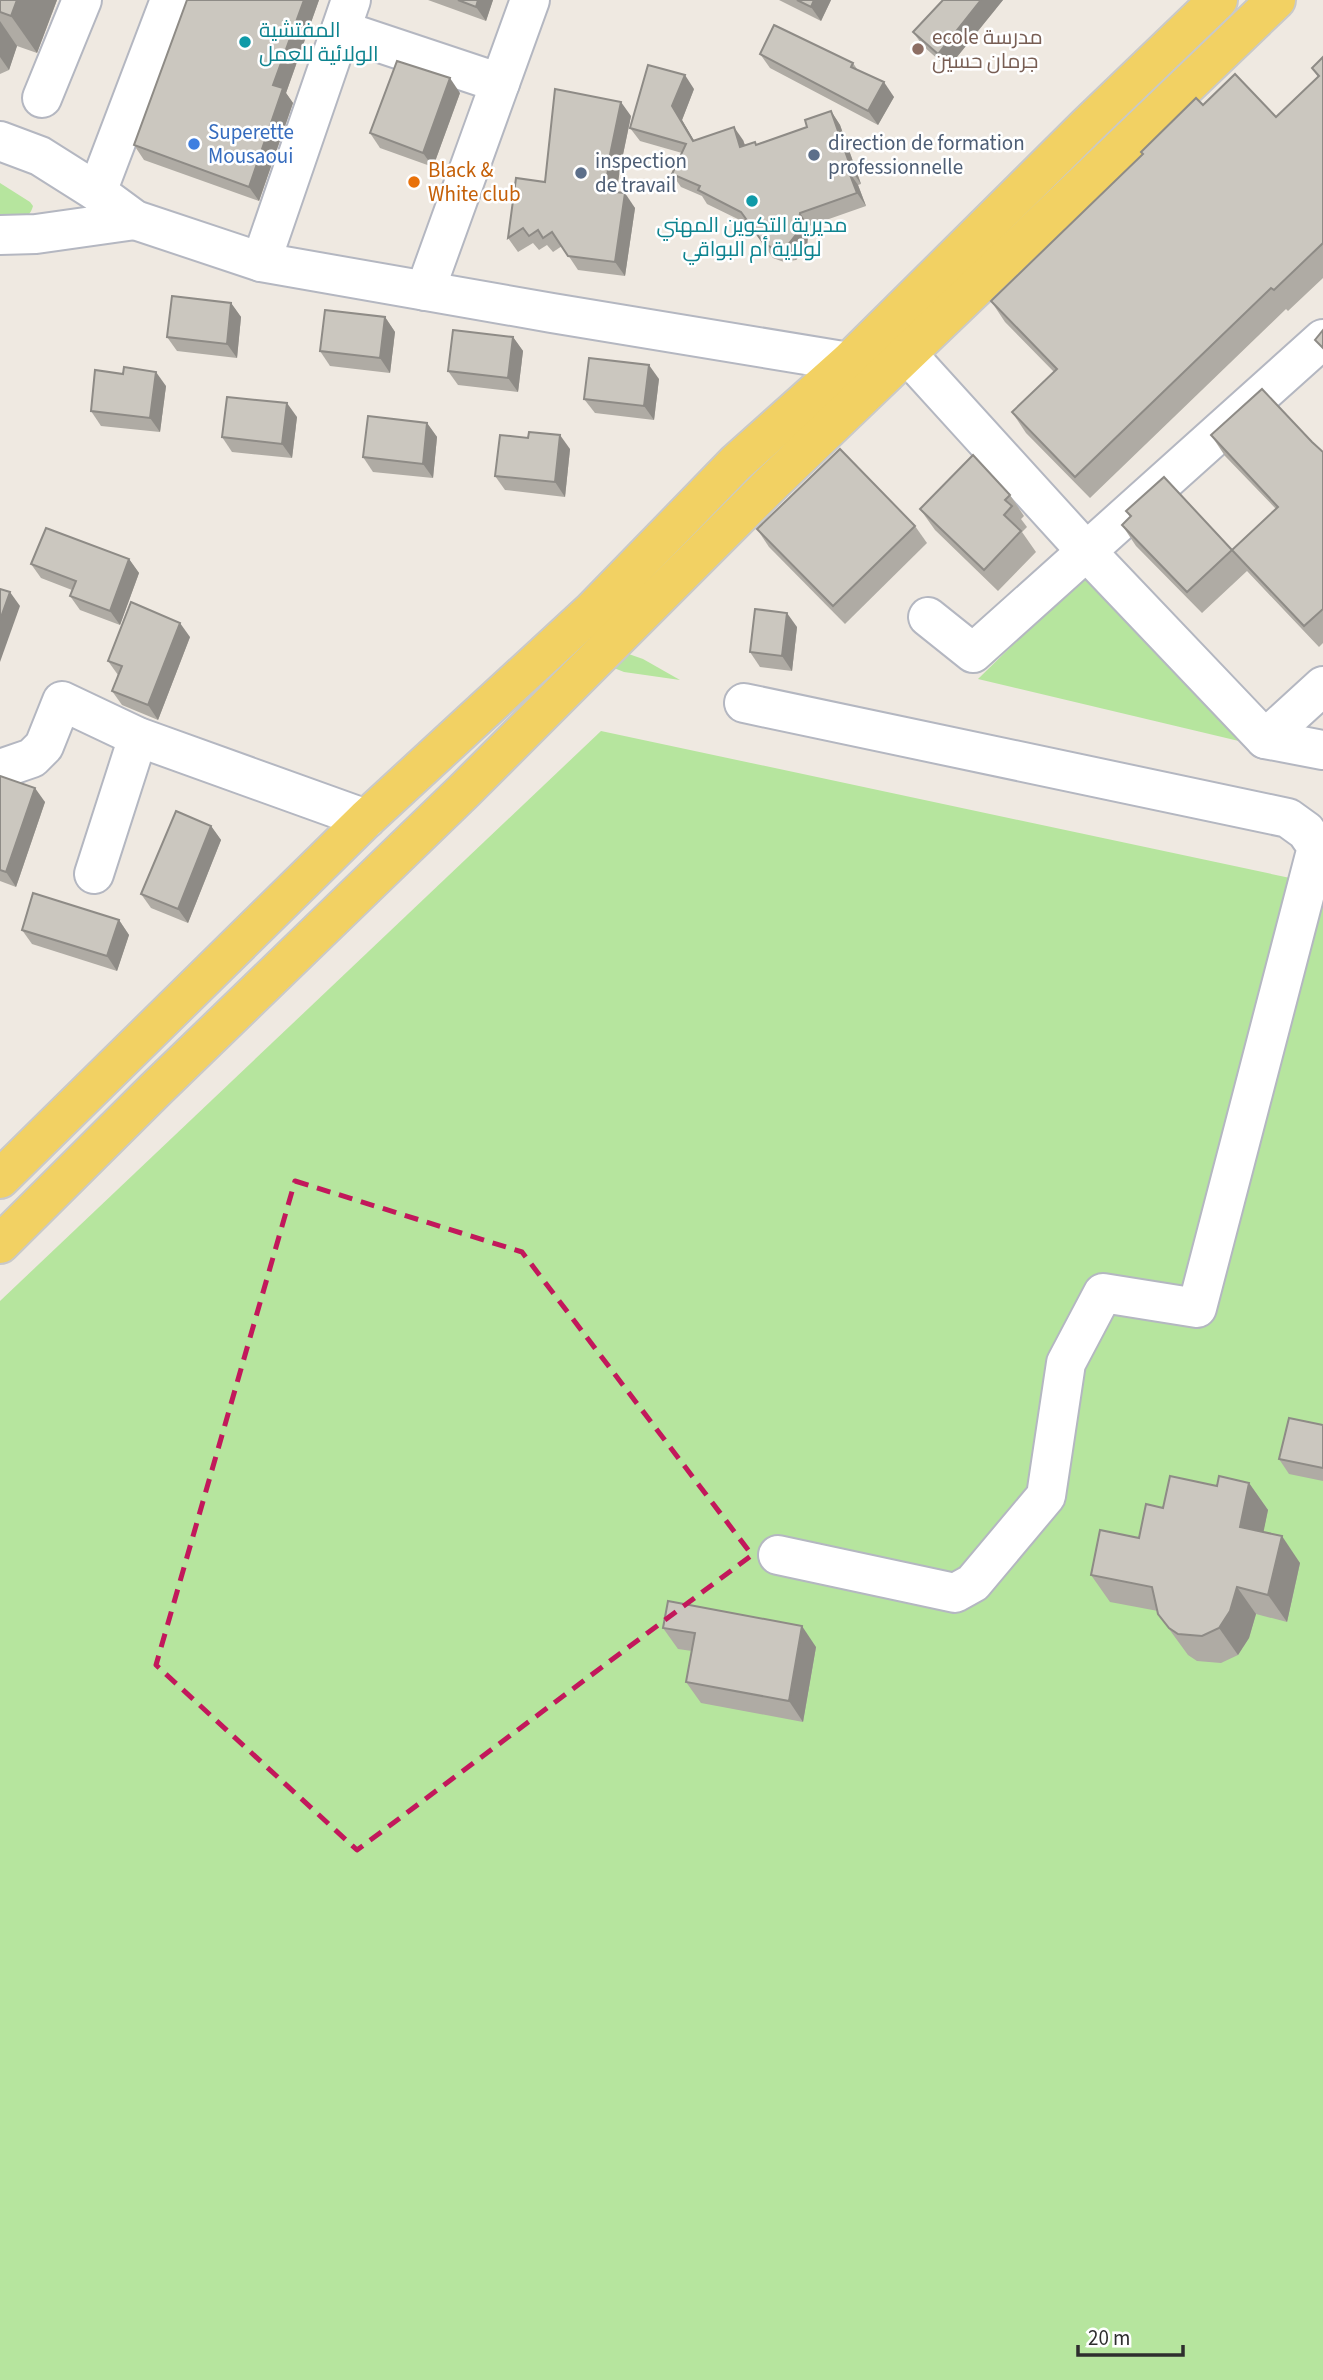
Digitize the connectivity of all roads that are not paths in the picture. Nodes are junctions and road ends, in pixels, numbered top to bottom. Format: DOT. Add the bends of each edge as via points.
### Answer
graph roads {
  1 [pos="82,0"];
  2 [pos="170,0"];
  3 [pos="530,0"];
  4 [pos="1218,0"];
  5 [pos="1276,0"];
  6 [pos="346,15"];
  7 [pos="500,83"];
  8 [pos="42,98"];
  9 [pos="0,141"];
  10 [pos="97,192"];
  11 [pos="135,220"];
  12 [pos="0,235"];
  13 [pos="261,262"];
  14 [pos="425,291"];
  15 [pos="1323,339"];
  16 [pos="906,352"];
  17 [pos="849,362"];
  18 [pos="1087,552"];
  19 [pos="928,617"];
  20 [pos="1323,686"];
  21 [pos="744,703"];
  22 [pos="138,737"];
  23 [pos="1265,739"];
  24 [pos="1323,750"];
  25 [pos="0,769"];
  26 [pos="366,819"];
  27 [pos="94,874"];
  28 [pos="0,1179"];
  29 [pos="0,1244"];
  30 [pos="778,1555"];
  1 -- 8 [label="street"];
  2 -- 10 [label="street"];
  3 -- 7 [label="street"];
  4 -- 17 [label="main road"];
  5 -- 16 [label="main road"];
  6 -- 7 [label="street"];
  6 -- 13 [label="street"];
  7 -- 14 [label="street"];
  9 -- 10 [label="street" via="40,156"];
  10 -- 11 [label="street"];
  11 -- 12 [label="street"];
  11 -- 13 [label="street"];
  13 -- 14 [label="street"];
  14 -- 17 [label="street"];
  15 -- 18 [label="street"];
  16 -- 17 [label="street"];
  16 -- 18 [label="street"];
  16 -- 29 [label="main road"];
  17 -- 26 [label="main road" via="736,463 593,610"];
  18 -- 19 [label="street" via="974,653"];
  18 -- 23 [label="street"];
  20 -- 23 [label="street"];
  21 -- 30 [label="street" via="1287,818 1306,831 1317,847 1197,1308 1103,1293 1066,1363 1046,1496 973,1583 955,1593"];
  22 -- 25 [label="street" via="62,701 44,746 32,758"];
  22 -- 26 [label="street"];
  22 -- 27 [label="street"];
  23 -- 24 [label="street"];
  26 -- 28 [label="main road"];
}
